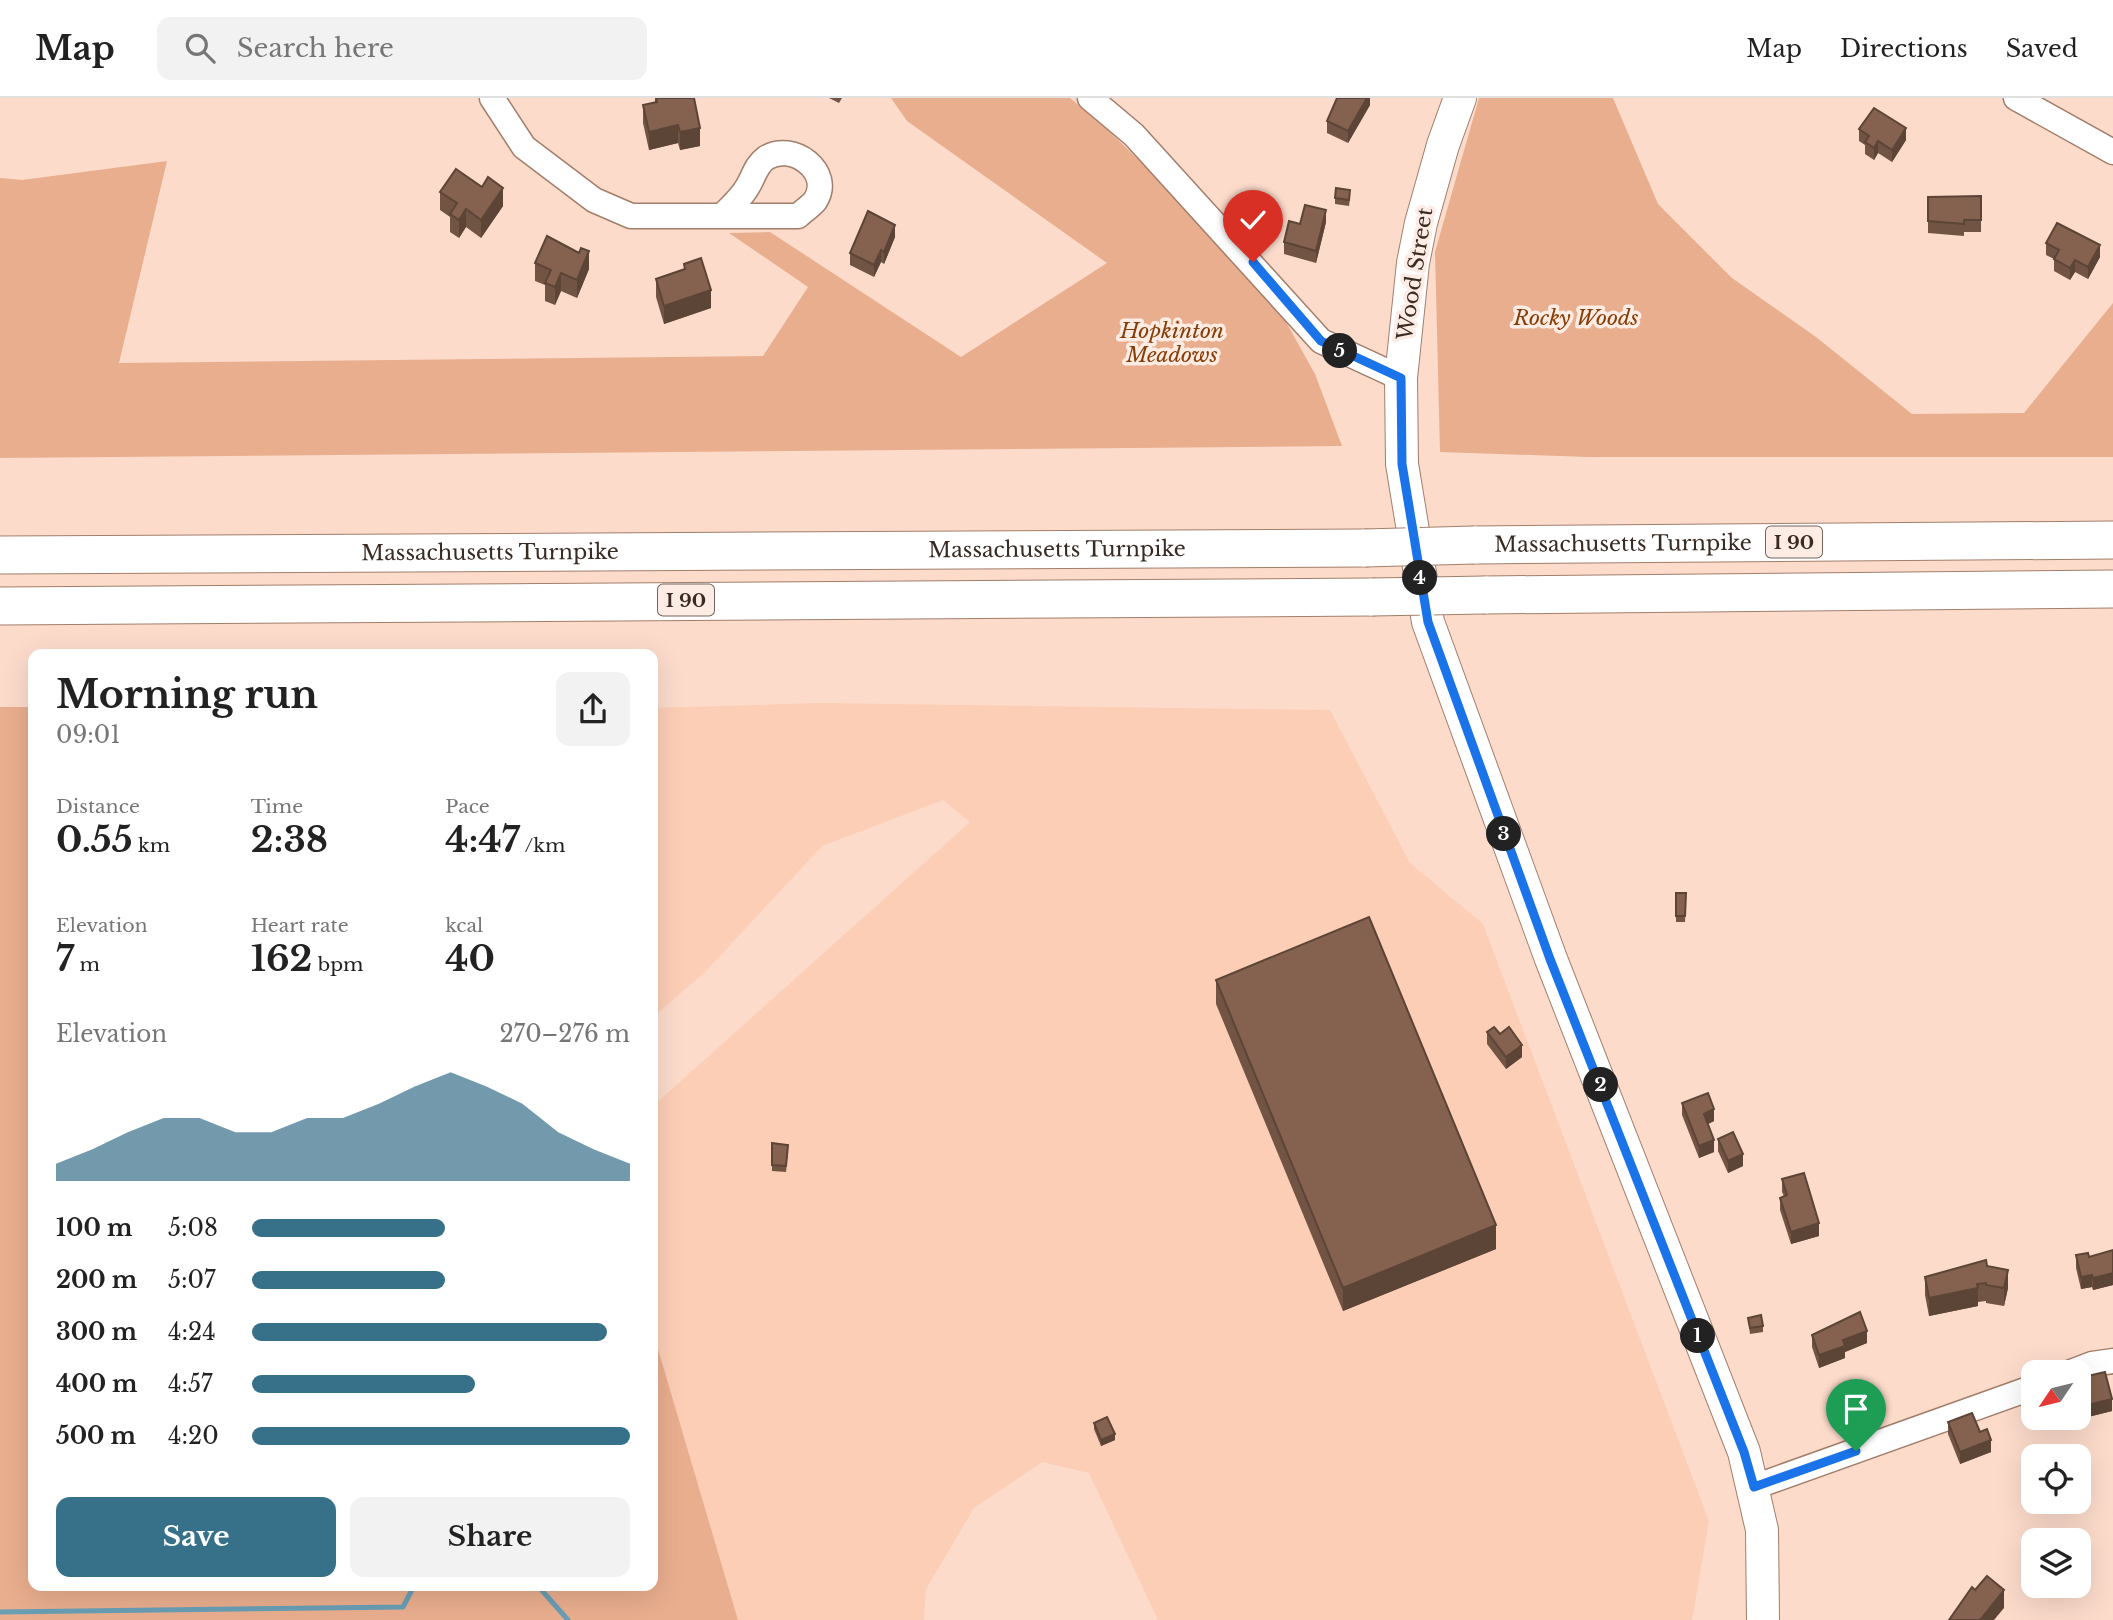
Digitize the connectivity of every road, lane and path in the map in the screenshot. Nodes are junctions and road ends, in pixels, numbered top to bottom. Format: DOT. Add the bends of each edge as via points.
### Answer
graph roads {
  1 [pos="492,98"];
  2 [pos="1090,98"];
  3 [pos="1460,98"];
  4 [pos="2017,98"];
  5 [pos="2113,152"];
  6 [pos="723,215"];
  7 [pos="1401,378"];
  8 [pos="2113,540"];
  9 [pos="0,555"];
  10 [pos="2113,589"];
  11 [pos="0,606"];
  12 [pos="2113,1361"];
  13 [pos="2091,1364"];
  14 [pos="2021,1392"];
  15 [pos="1754,1487"];
  16 [pos="1763,1620"];
  1 -- 6 [label="street" via="524,148 594,200 631,216"];
  2 -- 7 [label="street" via="1134,135 1321,341"];
  3 -- 7 [label="main road, Wood Street" via="1421,223"];
  4 -- 5 [label="street"];
  7 -- 15 [label="main road, Wood Street" via="1402,464 1428,622 1550,959"];
  8 -- 9 [label="highway, Massachusetts Turnpike / I 90, bridge"];
  10 -- 11 [label="highway, I 90, bridge"];
  12 -- 13 [label="street"];
  14 -- 15 [label="street"];
  15 -- 16 [label="main road, Wood Street" via="1762,1530"];
}
